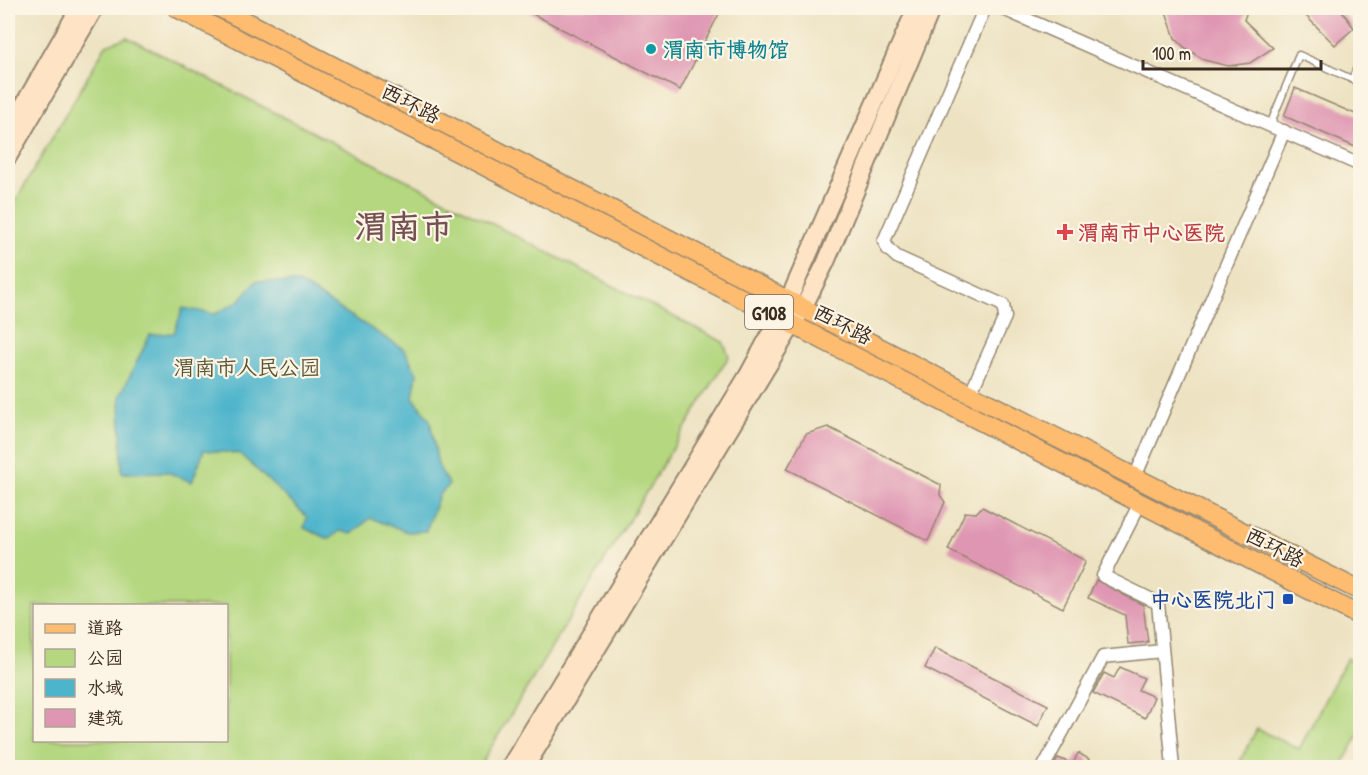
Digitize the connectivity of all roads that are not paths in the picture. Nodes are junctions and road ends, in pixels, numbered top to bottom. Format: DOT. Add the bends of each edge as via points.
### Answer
graph roads {
  1 [pos="79,8"];
  2 [pos="95,8"];
  3 [pos="177,8"];
  4 [pos="220,8"];
  5 [pos="916,8"];
  6 [pos="932,8"];
  7 [pos="982,8"];
  8 [pos="1001,8"];
  9 [pos="1360,61"];
  10 [pos="1352,79"];
  11 [pos="1360,83"];
  12 [pos="1270,125"];
  13 [pos="1284,131"];
  14 [pos="8,132"];
  15 [pos="8,157"];
  16 [pos="1360,165"];
  17 [pos="797,302"];
  18 [pos="786,321"];
  19 [pos="970,394"];
  20 [pos="1135,477"];
  21 [pos="1140,503"];
  22 [pos="1360,591"];
  23 [pos="1360,616"];
  24 [pos="1162,651"];
  25 [pos="508,768"];
  26 [pos="525,768"];
  27 [pos="1043,768"];
  28 [pos="1173,768"];
  1 -- 14 [label="main road"];
  2 -- 15 [label="main road"];
  3 -- 18 [label="main road, 西环路 / G108"];
  4 -- 17 [label="main road, 西环路"];
  5 -- 17 [label="main road"];
  6 -- 17 [label="main road" via="826,262"];
  7 -- 19 [label="street" via="884,241 897,256 1003,304 1005,317"];
  8 -- 12 [label="street"];
  9 -- 10 [label="lane"];
  10 -- 11 [label="lane"];
  10 -- 12 [label="lane" via="1299,55"];
  12 -- 13 [label="street"];
  13 -- 16 [label="street"];
  13 -- 20 [label="street"];
  17 -- 18 [label="main road"];
  17 -- 19 [label="main road, 西环路"];
  18 -- 21 [label="main road, 西环路 / G108"];
  18 -- 25 [label="main road" via="742,385"];
  18 -- 26 [label="main road"];
  19 -- 20 [label="main road, 西环路"];
  20 -- 22 [label="main road, 西环路"];
  21 -- 23 [label="main road, 西环路 / G108"];
  21 -- 24 [label="street" via="1103,576 1158,603"];
  24 -- 27 [label="street" via="1103,657"];
  24 -- 28 [label="street"];
}
